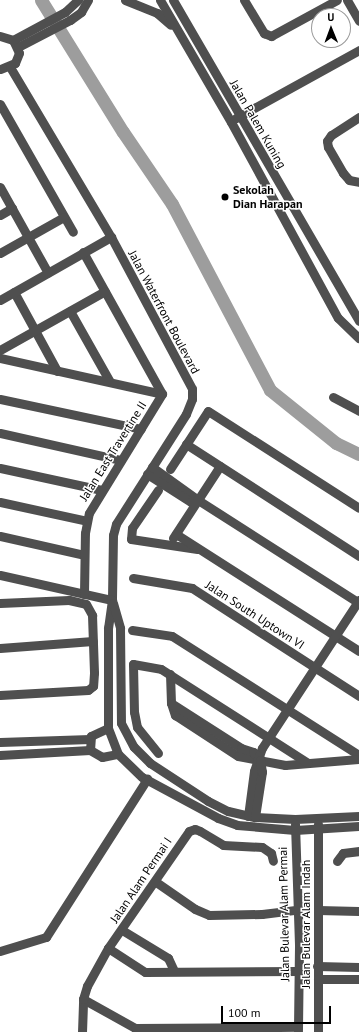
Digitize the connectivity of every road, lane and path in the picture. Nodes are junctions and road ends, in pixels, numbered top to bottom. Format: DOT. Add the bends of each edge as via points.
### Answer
graph roads {
  1 [pos="78,0"];
  2 [pos="88,0"];
  3 [pos="125,0"];
  4 [pos="160,0"];
  5 [pos="172,0"];
  6 [pos="244,0"];
  7 [pos="337,0"];
  8 [pos="347,0"];
  9 [pos="68,16"];
  10 [pos="359,21"];
  11 [pos="176,28"];
  12 [pos="0,36"];
  13 [pos="15,44"];
  14 [pos="359,50"];
  15 [pos="10,67"];
  16 [pos="0,69"];
  17 [pos="0,104"];
  18 [pos="240,115"];
  19 [pos="359,117"];
  20 [pos="231,122"];
  21 [pos="359,182"];
  22 [pos="0,187"];
  23 [pos="12,208"];
  24 [pos="0,215"];
  25 [pos="64,217"];
  26 [pos="73,232"];
  27 [pos="28,237"];
  28 [pos="110,237"];
  29 [pos="84,252"];
  30 [pos="0,253"];
  31 [pos="48,273"];
  32 [pos="105,290"];
  33 [pos="14,292"];
  34 [pos="0,300"];
  35 [pos="70,310"];
  36 [pos="359,322"];
  37 [pos="359,326"];
  38 [pos="35,331"];
  39 [pos="356,337"];
  40 [pos="0,350"];
  41 [pos="0,358"];
  42 [pos="57,371"];
  43 [pos="110,382"];
  44 [pos="162,394"];
  45 [pos="333,396"];
  46 [pos="0,399"];
  47 [pos="359,411"];
  48 [pos="141,430"];
  49 [pos="0,433"];
  50 [pos="186,444"];
  51 [pos="121,460"];
  52 [pos="220,466"];
  53 [pos="0,468"];
  54 [pos="170,469"];
  55 [pos="150,471"];
  56 [pos="102,490"];
  57 [pos="158,490"];
  58 [pos="198,500"];
  59 [pos="0,502"];
  60 [pos="359,508"];
  61 [pos="87,521"];
  62 [pos="176,534"];
  63 [pos="0,536"];
  64 [pos="169,544"];
  65 [pos="200,549"];
  66 [pos="84,555"];
  67 [pos="359,556"];
  68 [pos="0,575"];
  69 [pos="133,578"];
  70 [pos="84,594"];
  71 [pos="112,600"];
  72 [pos="359,602"];
  73 [pos="0,603"];
  74 [pos="132,630"];
  75 [pos="336,636"];
  76 [pos="93,641"];
  77 [pos="0,648"];
  78 [pos="359,652"];
  79 [pos="315,667"];
  80 [pos="170,674"];
  81 [pos="0,695"];
  82 [pos="359,696"];
  83 [pos="288,710"];
  84 [pos="108,728"];
  85 [pos="269,738"];
  86 [pos="90,739"];
  87 [pos="0,742"];
  88 [pos="90,750"];
  89 [pos="158,753"];
  90 [pos="118,754"];
  91 [pos="0,755"];
  92 [pos="359,755"];
  93 [pos="260,758"];
  94 [pos="359,759"];
  95 [pos="308,763"];
  96 [pos="147,779"];
  97 [pos="252,816"];
  98 [pos="359,816"];
  99 [pos="315,818"];
  100 [pos="295,819"];
  101 [pos="359,826"];
  102 [pos="318,828"];
  103 [pos="295,830"];
  104 [pos="359,851"];
  105 [pos="273,861"];
  106 [pos="337,861"];
  107 [pos="156,882"];
  108 [pos="296,910"];
  109 [pos="318,910"];
  110 [pos="359,911"];
  111 [pos="122,930"];
  112 [pos="108,948"];
  113 [pos="0,951"];
  114 [pos="317,966"];
  115 [pos="359,967"];
  116 [pos="174,971"];
  117 [pos="298,971"];
  118 [pos="359,979"];
  119 [pos="318,980"];
  120 [pos="83,999"];
  121 [pos="135,1030"];
  122 [pos="298,1030"];
  123 [pos="82,1032"];
  124 [pos="318,1032"];
  1 -- 9 [label="street"];
  2 -- 9 [label="street" via="81,12"];
  3 -- 11 [label="street, Jalan Palem Kuning" via="157,13"];
  4 -- 11 [label="street, Jalan Palem Kuning"];
  5 -- 18 [label="street, Jalan Palem Kuning"];
  6 -- 7 [label="street" via="264,33 271,36"];
  8 -- 10 [label="street"];
  9 -- 13 [label="street"];
  11 -- 20 [label="street, Jalan Palem Kuning"];
  12 -- 13 [label="street"];
  13 -- 15 [label="street" via="18,58"];
  14 -- 18 [label="street"];
  15 -- 16 [label="street"];
  15 -- 28 [label="street, Jalan Waterfront Boulevard"];
  17 -- 25 [label="street"];
  18 -- 20 [label="street"];
  18 -- 36 [label="street, Jalan Palem Kuning"];
  19 -- 21 [label="street" via="327,140 328,147 343,173 349,180"];
  20 -- 39 [label="street, Jalan Palem Kuning" via="338,318"];
  22 -- 23 [label="street"];
  23 -- 24 [label="street"];
  23 -- 27 [label="street"];
  25 -- 26 [label="street"];
  25 -- 27 [label="street"];
  27 -- 30 [label="street"];
  27 -- 31 [label="street"];
  28 -- 29 [label="street"];
  28 -- 55 [label="street, Jalan Waterfront Boulevard" via="192,389 192,399 186,414"];
  29 -- 31 [label="street"];
  29 -- 32 [label="street"];
  31 -- 33 [label="street"];
  32 -- 35 [label="street"];
  32 -- 44 [label="street"];
  33 -- 34 [label="street"];
  33 -- 38 [label="street"];
  35 -- 38 [label="street"];
  35 -- 43 [label="street"];
  37 -- 39 [label="street"];
  38 -- 40 [label="street"];
  38 -- 42 [label="street"];
  41 -- 42 [label="street"];
  42 -- 43 [label="street"];
  43 -- 44 [label="street"];
  44 -- 48 [label="street, Jalan East Travertine II"];
  45 -- 47 [label="street"];
  46 -- 48 [label="street"];
  48 -- 51 [label="street, Jalan East Travertine II"];
  49 -- 51 [label="street"];
  50 -- 52 [label="street"];
  50 -- 54 [label="street"];
  50 -- 60 [label="street" via="208,411"];
  51 -- 56 [label="street, Jalan East Travertine II"];
  52 -- 58 [label="street"];
  52 -- 67 [label="street"];
  53 -- 56 [label="street"];
  55 -- 58 [label="street" via="191,502"];
  55 -- 71 [label="street, Jalan Waterfront Boulevard" via="116,524 113,535"];
  56 -- 61 [label="street, Jalan East Travertine II"];
  57 -- 64 [label="street" via="132,528 131,539"];
  58 -- 62 [label="street"];
  58 -- 72 [label="street"];
  59 -- 61 [label="street"];
  61 -- 66 [label="street, Jalan East Travertine II"];
  62 -- 64 [label="street"];
  62 -- 65 [label="street"];
  63 -- 66 [label="street"];
  64 -- 65 [label="street"];
  65 -- 75 [label="street"];
  66 -- 70 [label="street, Jalan East Travertine II"];
  68 -- 70 [label="street"];
  69 -- 79 [label="street, Jalan South Uptown VI" via="192,588"];
  70 -- 71 [label="street"];
  71 -- 84 [label="street" via="108,628"];
  71 -- 97 [label="street" via="120,628 121,723 134,747 168,776 208,801 228,811"];
  72 -- 75 [label="street"];
  73 -- 76 [label="street" via="69,600 86,604 92,615"];
  74 -- 83 [label="street" via="172,636"];
  75 -- 78 [label="street"];
  75 -- 79 [label="street"];
  76 -- 77 [label="street"];
  76 -- 81 [label="street" via="91,688"];
  79 -- 82 [label="street, Jalan South Uptown VI"];
  79 -- 83 [label="street"];
  80 -- 85 [label="street"];
  80 -- 89 [label="street" via="161,669 133,664 134,712 138,727"];
  80 -- 93 [label="street" via="171,703 176,715 238,756"];
  83 -- 85 [label="street"];
  83 -- 92 [label="street"];
  84 -- 86 [label="street" via="94,734"];
  84 -- 90 [label="street"];
  85 -- 93 [label="street"];
  85 -- 95 [label="street"];
  86 -- 87 [label="street"];
  86 -- 88 [label="street"];
  88 -- 90 [label="street" via="102,757"];
  88 -- 91 [label="street"];
  90 -- 96 [label="street"];
  93 -- 95 [label="street" via="285,764"];
  93 -- 97 [label="street" via="262,772"];
  94 -- 95 [label="street"];
  96 -- 103 [label="street" via="218,818 237,825"];
  96 -- 113 [label="street" via="46,937"];
  97 -- 100 [label="street"];
  98 -- 99 [label="street"];
  99 -- 100 [label="street"];
  99 -- 102 [label="street, Jalan Bulevar Alam Indah"];
  100 -- 103 [label="street, Jalan Bulevar Alam Permai"];
  101 -- 102 [label="street"];
  102 -- 103 [label="street"];
  102 -- 109 [label="street, Jalan Bulevar Alam Indah"];
  103 -- 108 [label="street, Jalan Bulevar Alam Permai"];
  104 -- 106 [label="street" via="343,853"];
  105 -- 107 [label="street, Jalan Alam Permai I" via="271,853 262,848 223,845 192,829"];
  107 -- 108 [label="street" via="195,909 209,914 262,914"];
  107 -- 111 [label="street, Jalan Alam Permai I"];
  108 -- 117 [label="street, Jalan Bulevar Alam Permai"];
  109 -- 110 [label="street"];
  109 -- 114 [label="street, Jalan Bulevar Alam Indah"];
  111 -- 112 [label="street, Jalan Alam Permai I"];
  111 -- 116 [label="street" via="168,958"];
  112 -- 116 [label="street" via="145,972"];
  112 -- 120 [label="street, Jalan Alam Permai I"];
  114 -- 115 [label="street"];
  114 -- 119 [label="street, Jalan Bulevar Alam Indah"];
  116 -- 117 [label="street"];
  117 -- 122 [label="street, Jalan Bulevar Alam Permai"];
  118 -- 119 [label="street"];
  119 -- 124 [label="street, Jalan Bulevar Alam Indah"];
  120 -- 121 [label="street"];
  120 -- 123 [label="street, Jalan Alam Permai I"];
  121 -- 122 [label="street"];
}
